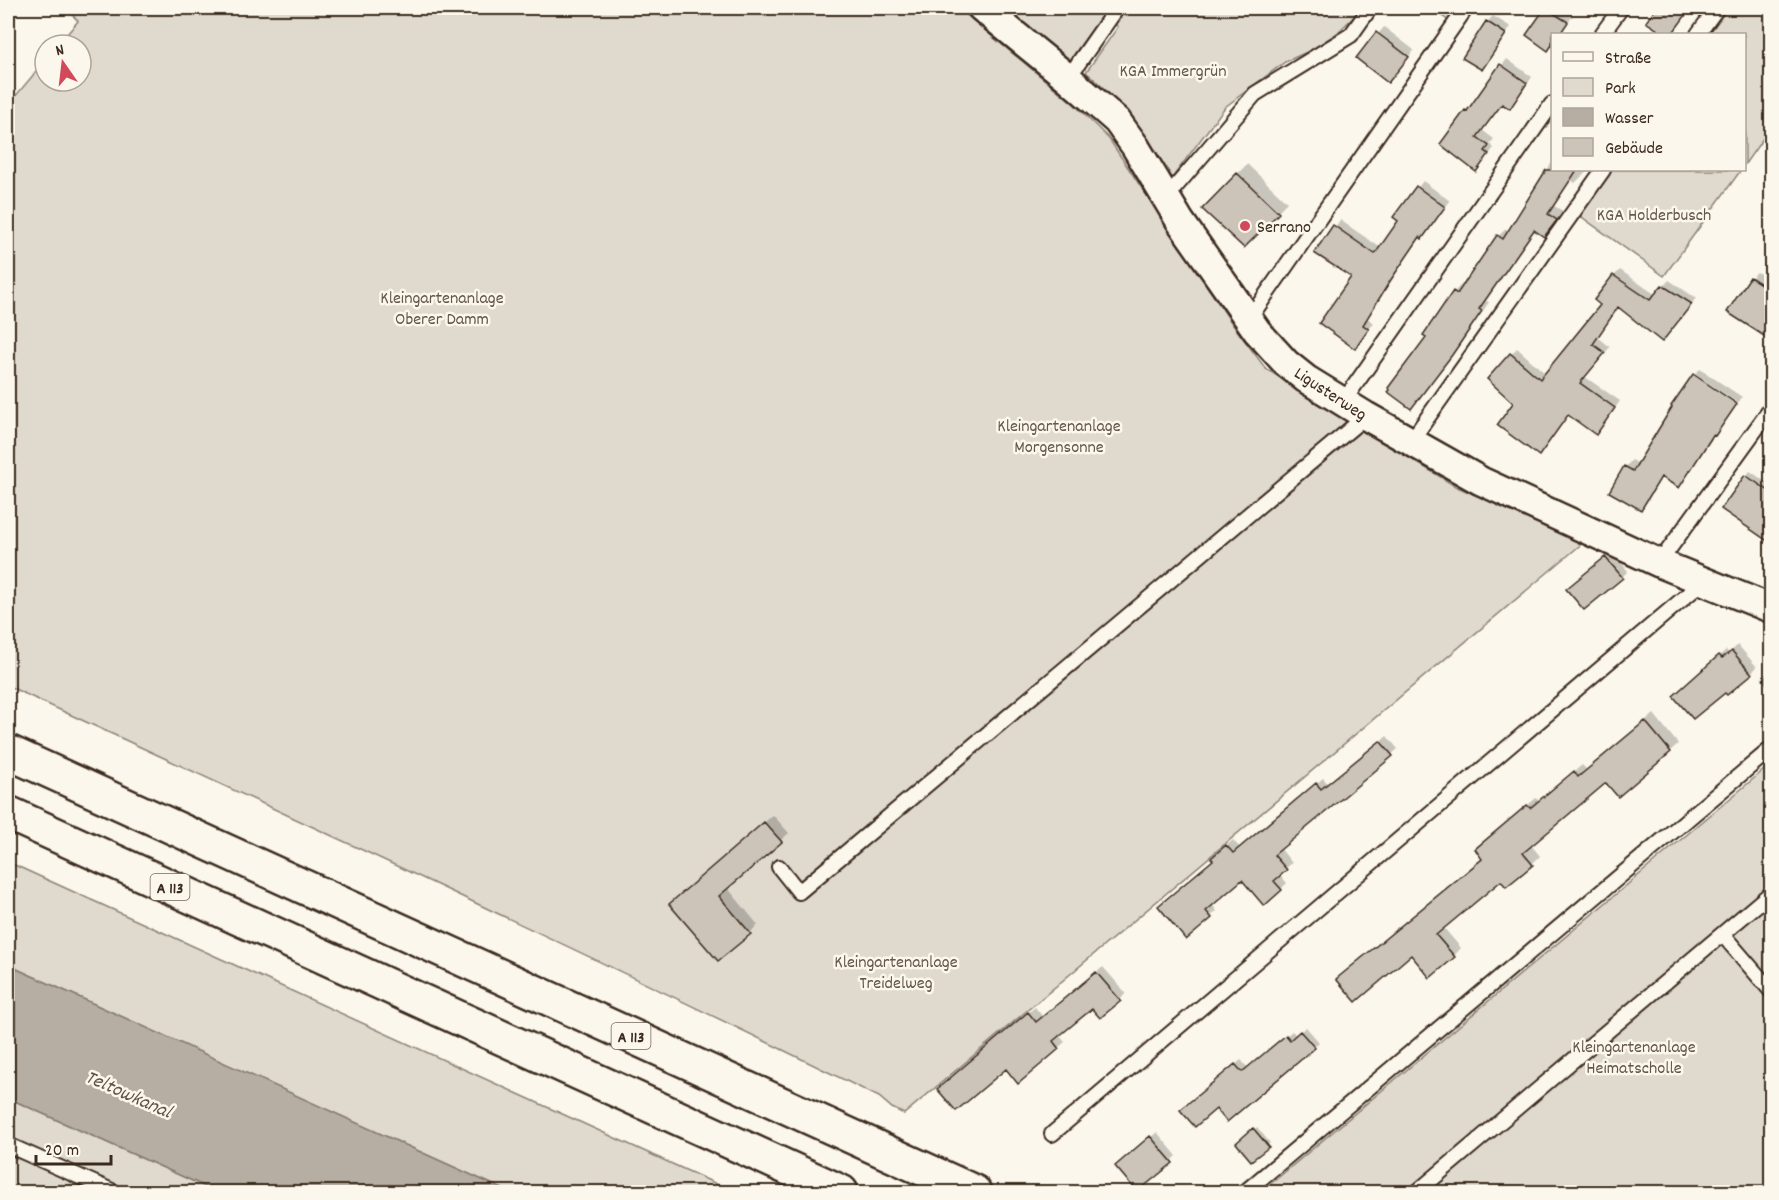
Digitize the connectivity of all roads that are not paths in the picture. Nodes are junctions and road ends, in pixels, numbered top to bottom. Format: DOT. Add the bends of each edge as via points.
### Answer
graph roads {
  1 [pos="982,8"];
  2 [pos="1117,8"];
  3 [pos="1370,8"];
  4 [pos="1467,8"];
  5 [pos="1621,8"];
  6 [pos="1717,8"];
  7 [pos="1603,33"];
  8 [pos="1699,33"];
  9 [pos="1068,78"];
  10 [pos="1551,105"];
  11 [pos="1602,171"];
  12 [pos="1166,199"];
  13 [pos="1249,319"];
  14 [pos="1343,402"];
  15 [pos="1772,407"];
  16 [pos="1366,416"];
  17 [pos="1411,441"];
  18 [pos="1659,564"];
  19 [pos="1704,581"];
  20 [pos="1772,609"];
  21 [pos="1772,748"];
  22 [pos="8,752"];
  23 [pos="8,813"];
  24 [pos="779,867"];
  25 [pos="1772,892"];
  26 [pos="1723,935"];
  27 [pos="1772,992"];
  28 [pos="1052,1134"];
  29 [pos="8,1144"];
  30 [pos="114,1192"];
  31 [pos="841,1192"];
  32 [pos="974,1192"];
  33 [pos="1245,1192"];
  34 [pos="1417,1192"];
  1 -- 9 [label="street, Ligusterweg"];
  2 -- 9 [label="lane"];
  3 -- 12 [label="lane" via="1351,35 1255,94"];
  4 -- 13 [label="lane"];
  5 -- 7 [label="lane"];
  6 -- 8 [label="lane"];
  9 -- 12 [label="street, Ligusterweg" via="1117,122 1136,146"];
  10 -- 14 [label="lane"];
  11 -- 17 [label="lane"];
  12 -- 13 [label="street, Ligusterweg"];
  13 -- 14 [label="street, Ligusterweg" via="1286,363"];
  14 -- 16 [label="street, Ligusterweg"];
  15 -- 18 [label="lane"];
  16 -- 17 [label="street, Ligusterweg"];
  16 -- 24 [label="lane" via="799,892"];
  17 -- 18 [label="street, Ligusterweg" via="1481,481"];
  18 -- 19 [label="street, Ligusterweg"];
  19 -- 20 [label="street, Ligusterweg"];
  19 -- 28 [label="lane"];
  21 -- 33 [label="lane"];
  22 -- 32 [label="highway, A 113"];
  23 -- 31 [label="highway, A 113"];
  25 -- 26 [label="lane"];
  26 -- 27 [label="lane"];
  26 -- 34 [label="lane"];
  29 -- 30 [label="lane"];
}
